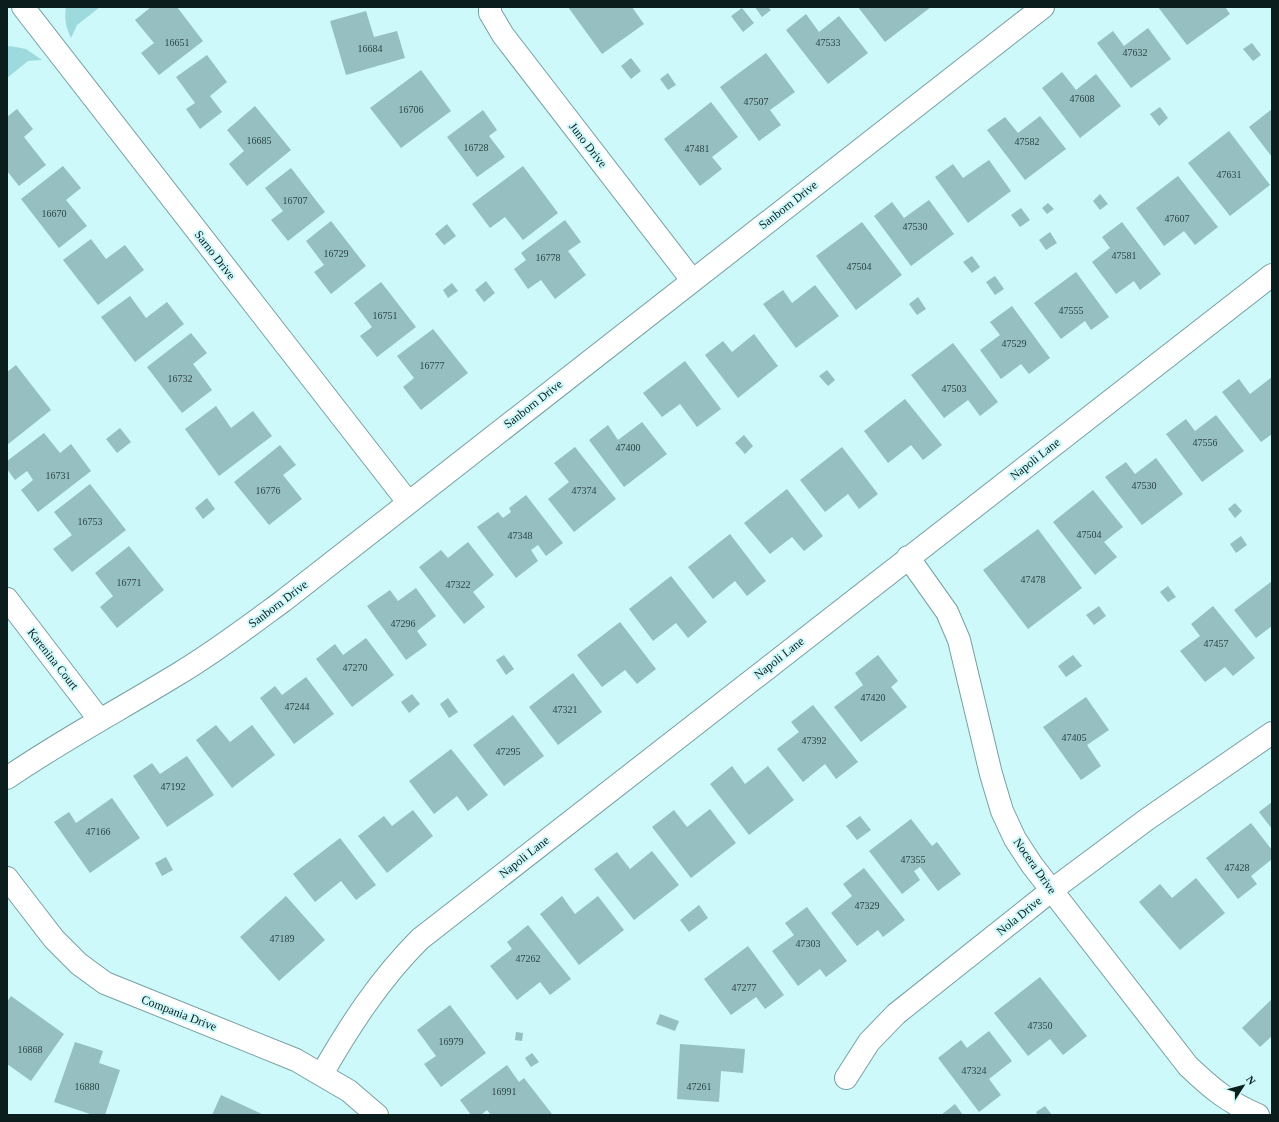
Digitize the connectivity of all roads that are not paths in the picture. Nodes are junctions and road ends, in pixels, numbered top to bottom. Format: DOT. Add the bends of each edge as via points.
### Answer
graph roads {
  1 [pos="23,7"];
  2 [pos="490,7"];
  3 [pos="1043,7"];
  4 [pos="1272,274"];
  5 [pos="692,280"];
  6 [pos="408,502"];
  7 [pos="908,557"];
  8 [pos="7,599"];
  9 [pos="99,719"];
  10 [pos="1272,733"];
  11 [pos="7,778"];
  12 [pos="7,878"];
  13 [pos="1052,890"];
  14 [pos="322,1074"];
  15 [pos="846,1078"];
  16 [pos="377,1115"];
  17 [pos="1258,1115"];
  1 -- 6 [label="street, Sarno Drive"];
  2 -- 5 [label="street, Juno Drive" via="490,13 504,35"];
  3 -- 5 [label="street, Sanborn Drive"];
  4 -- 7 [label="street, Napoli Lane"];
  5 -- 6 [label="street, Sanborn Drive"];
  6 -- 9 [label="street, Sanborn Drive" via="283,601 229,640 179,674"];
  7 -- 13 [label="street, Nocera Drive" via="946,612 959,640 1002,810 1015,839"];
  7 -- 14 [label="street, Napoli Lane" via="420,939 378,986"];
  8 -- 9 [label="street, Karenina Court"];
  9 -- 11 [label="street, Sanborn Drive"];
  10 -- 13 [label="street, Nola Drive" via="1146,820"];
  12 -- 14 [label="street, Compania Drive" via="54,939 79,964 105,983 262,1045"];
  13 -- 15 [label="street, Nola Drive" via="896,1014 869,1042"];
  13 -- 17 [label="street, Nocera Drive" via="1188,1066 1211,1088 1233,1103"];
  14 -- 16 [label="street, Compania Drive" via="349,1091"];
}
